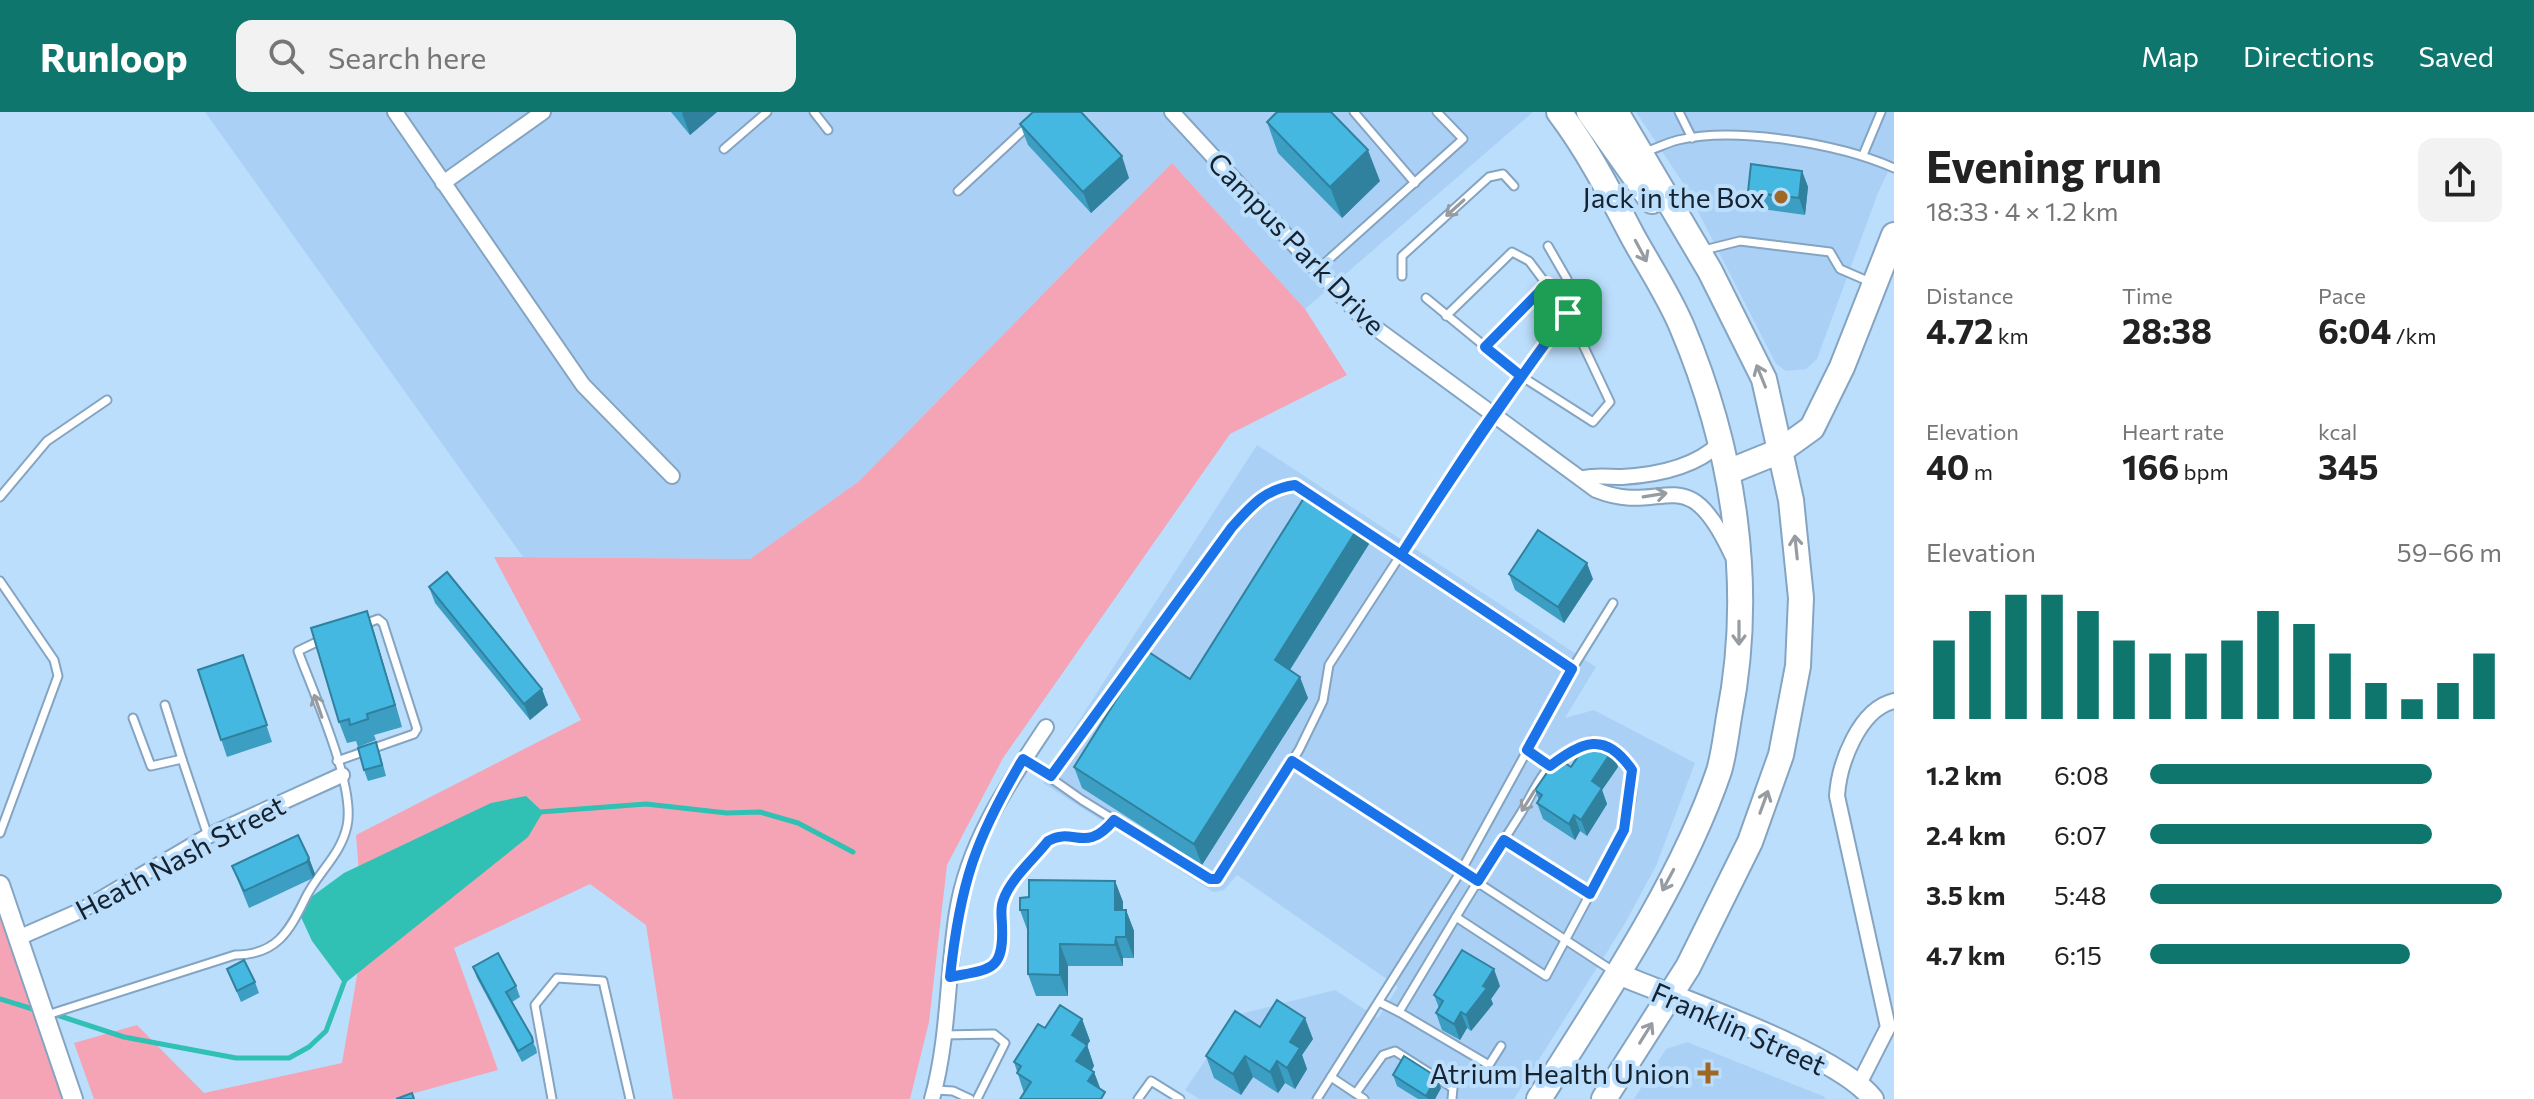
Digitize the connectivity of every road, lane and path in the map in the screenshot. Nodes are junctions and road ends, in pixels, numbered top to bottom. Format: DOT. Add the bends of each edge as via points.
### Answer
graph roads {
  1 [pos="395,112"];
  2 [pos="543,112"];
  3 [pos="767,112"];
  4 [pos="814,112"];
  5 [pos="1043,112"];
  6 [pos="1172,112"];
  7 [pos="1354,112"];
  8 [pos="1437,112"];
  9 [pos="1559,112"];
  10 [pos="1589,112"];
  11 [pos="1616,112"];
  12 [pos="1679,112"];
  13 [pos="1881,112"];
  14 [pos="828,130"];
  15 [pos="1692,138"];
  16 [pos="724,149"];
  17 [pos="1863,155"];
  18 [pos="1632,158"];
  19 [pos="1894,168"];
  20 [pos="443,183"];
  21 [pos="1415,183"];
  22 [pos="1514,186"];
  23 [pos="958,191"];
  24 [pos="1894,235"];
  25 [pos="1548,246"];
  26 [pos="1698,252"];
  27 [pos="1317,270"];
  28 [pos="1402,276"];
  29 [pos="1547,284"];
  30 [pos="1874,284"];
  31 [pos="1426,298"];
  32 [pos="1560,303"];
  33 [pos="1568,313"];
  34 [pos="1446,316"];
  35 [pos="1485,347"];
  36 [pos="1521,376"];
  37 [pos="107,400"];
  38 [pos="1493,413"];
  39 [pos="1719,444"];
  40 [pos="1780,451"];
  41 [pos="1728,472"];
  42 [pos="672,476"];
  43 [pos="1584,478"];
  44 [pos="0,497"];
  45 [pos="1325,503"];
  46 [pos="1351,520"];
  47 [pos="1401,555"];
  48 [pos="1739,571"];
  49 [pos="0,581"];
  50 [pos="1613,603"];
  51 [pos="353,628"];
  52 [pos="328,637"];
  53 [pos="1572,669"];
  54 [pos="1894,701"];
  55 [pos="165,705"];
  56 [pos="133,718"];
  57 [pos="1046,727"];
  58 [pos="1527,750"];
  59 [pos="182,759"];
  60 [pos="1023,759"];
  61 [pos="1292,761"];
  62 [pos="1550,766"];
  63 [pos="340,768"];
  64 [pos="1051,776"];
  65 [pos="1114,820"];
  66 [pos="0,833"];
  67 [pos="208,836"];
  68 [pos="1504,840"];
  69 [pos="1461,871"];
  70 [pos="1478,881"];
  71 [pos="0,885"];
  72 [pos="1590,894"];
  73 [pos="1456,917"];
  74 [pos="18,938"];
  75 [pos="1565,940"];
  76 [pos="1618,974"];
  77 [pos="950,977"];
  78 [pos="1670,996"];
  79 [pos="1379,1002"];
  80 [pos="1399,1012"];
  81 [pos="45,1016"];
  82 [pos="943,1035"];
  83 [pos="1501,1046"];
  84 [pos="1331,1077"];
  85 [pos="1866,1092"];
  86 [pos="1356,1093"];
  87 [pos="933,1095"];
  88 [pos="73,1099"];
  89 [pos="552,1099"];
  90 [pos="630,1099"];
  91 [pos="970,1099"];
  92 [pos="977,1099"];
  93 [pos="1138,1099"];
  94 [pos="1180,1099"];
  95 [pos="1317,1099"];
  96 [pos="1364,1099"];
  97 [pos="1452,1099"];
  98 [pos="1539,1099"];
  99 [pos="1604,1099"];
  1 -- 20 [label="street"];
  2 -- 20 [label="street"];
  3 -- 16 [label="lane"];
  4 -- 14 [label="lane"];
  5 -- 23 [label="lane"];
  6 -- 27 [label="street, Campus Park Drive"];
  7 -- 21 [label="lane"];
  8 -- 21 [label="lane" via="1463,139"];
  9 -- 39 [label="highway, one-way" via="1682,327"];
  10 -- 18 [label="highway"];
  11 -- 18 [label="highway"];
  12 -- 15 [label="lane"];
  13 -- 17 [label="lane"];
  15 -- 17 [label="lane" via="1769,139"];
  15 -- 18 [label="lane"];
  17 -- 19 [label="lane"];
  18 -- 26 [label="highway"];
  20 -- 42 [label="street" via="583,385"];
  21 -- 27 [label="lane"];
  22 -- 28 [label="lane, one-way" via="1503,174 1489,177 1402,256"];
  24 -- 30 [label="highway"];
  25 -- 32 [label="lane" via="1567,279"];
  26 -- 30 [label="lane" via="1740,241 1830,252 1840,269"];
  40 -- 26 [label="highway, one-way" via="1764,379"];
  27 -- 38 [label="street, Campus Park Drive" via="1362,318"];
  29 -- 32 [label="lane"];
  29 -- 34 [label="lane" via="1529,261 1512,252"];
  29 -- 35 [label="lane"];
  30 -- 40 [label="highway" via="1812,428"];
  31 -- 34 [label="lane"];
  32 -- 33 [label="lane"];
  33 -- 36 [label="lane"];
  33 -- 36 [label="lane" via="1610,402 1593,422"];
  34 -- 35 [label="lane"];
  35 -- 36 [label="lane"];
  36 -- 38 [label="lane"];
  37 -- 44 [label="lane" via="47,441"];
  38 -- 43 [label="street, Campus Park Drive"];
  38 -- 47 [label="lane"];
  39 -- 41 [label="highway"];
  39 -- 43 [label="street" via="1682,466"];
  40 -- 41 [label="highway"];
  78 -- 40 [label="highway, one-way" via="1750,842 1781,755 1798,666 1801,598"];
  41 -- 48 [label="highway" via="1739,531"];
  43 -- 48 [label="street, Campus Park Drive, one-way" via="1596,490 1621,498 1667,493 1689,497 1714,522"];
  45 -- 64 [label="lane" via="1295,485 1258,498"];
  46 -- 47 [label="lane"];
  47 -- 53 [label="lane"];
  47 -- 61 [label="lane" via="1329,665 1323,701"];
  48 -- 76 [label="highway, one-way" via="1740,664 1720,767 1701,819"];
  49 -- 66 [label="lane" via="54,660 58,676"];
  50 -- 53 [label="lane"];
  51 -- 63 [label="lane" via="378,619 383,623 417,729"];
  63 -- 52 [label="lane, one-way" via="298,651"];
  53 -- 58 [label="lane"];
  54 -- 85 [label="street" via="1875,710 1850,746 1838,778 1837,796 1888,1027"];
  55 -- 59 [label="lane"];
  56 -- 59 [label="lane" via="151,766"];
  57 -- 60 [label="street"];
  58 -- 62 [label="lane"];
  58 -- 69 [label="lane"];
  59 -- 67 [label="lane"];
  60 -- 64 [label="lane"];
  60 -- 77 [label="street" via="966,875"];
  61 -- 65 [label="lane" via="1217,879"];
  61 -- 69 [label="lane"];
  62 -- 68 [label="lane, one-way"];
  62 -- 72 [label="lane" via="1581,744 1599,743 1623,757 1632,770 1624,830"];
  63 -- 67 [label="street, Heath Nash Street"];
  63 -- 81 [label="lane" via="348,811 341,845 280,942"];
  64 -- 65 [label="lane"];
  65 -- 77 [label="lane" via="1090,839 1048,841 1002,904 1003,952 998,963"];
  67 -- 74 [label="street, Heath Nash Street" via="82,910"];
  68 -- 70 [label="lane"];
  68 -- 72 [label="lane"];
  69 -- 70 [label="lane"];
  69 -- 79 [label="lane"];
  70 -- 73 [label="lane"];
  70 -- 75 [label="lane"];
  71 -- 74 [label="street"];
  72 -- 75 [label="lane"];
  73 -- 75 [label="lane" via="1546,976"];
  73 -- 80 [label="lane"];
  74 -- 81 [label="street"];
  75 -- 76 [label="lane"];
  76 -- 78 [label="main road, Franklin Street"];
  76 -- 98 [label="highway"];
  77 -- 82 [label="street"];
  78 -- 85 [label="main road, Franklin Street" via="1808,1054"];
  99 -- 78 [label="highway, one-way"];
  79 -- 80 [label="lane"];
  79 -- 84 [label="lane"];
  80 -- 83 [label="lane" via="1489,1065"];
  81 -- 88 [label="street"];
  82 -- 87 [label="street"];
  82 -- 92 [label="lane" via="994,1034 1005,1043"];
  84 -- 86 [label="lane"];
  84 -- 95 [label="lane"];
  86 -- 96 [label="lane"];
  86 -- 97 [label="lane" via="1383,1055 1395,1051 1453,1088"];
  87 -- 91 [label="lane" via="953,1091"];
  89 -- 90 [label="lane" via="535,1005 557,978 603,981"];
  93 -- 94 [label="lane" via="1151,1081"];
}
